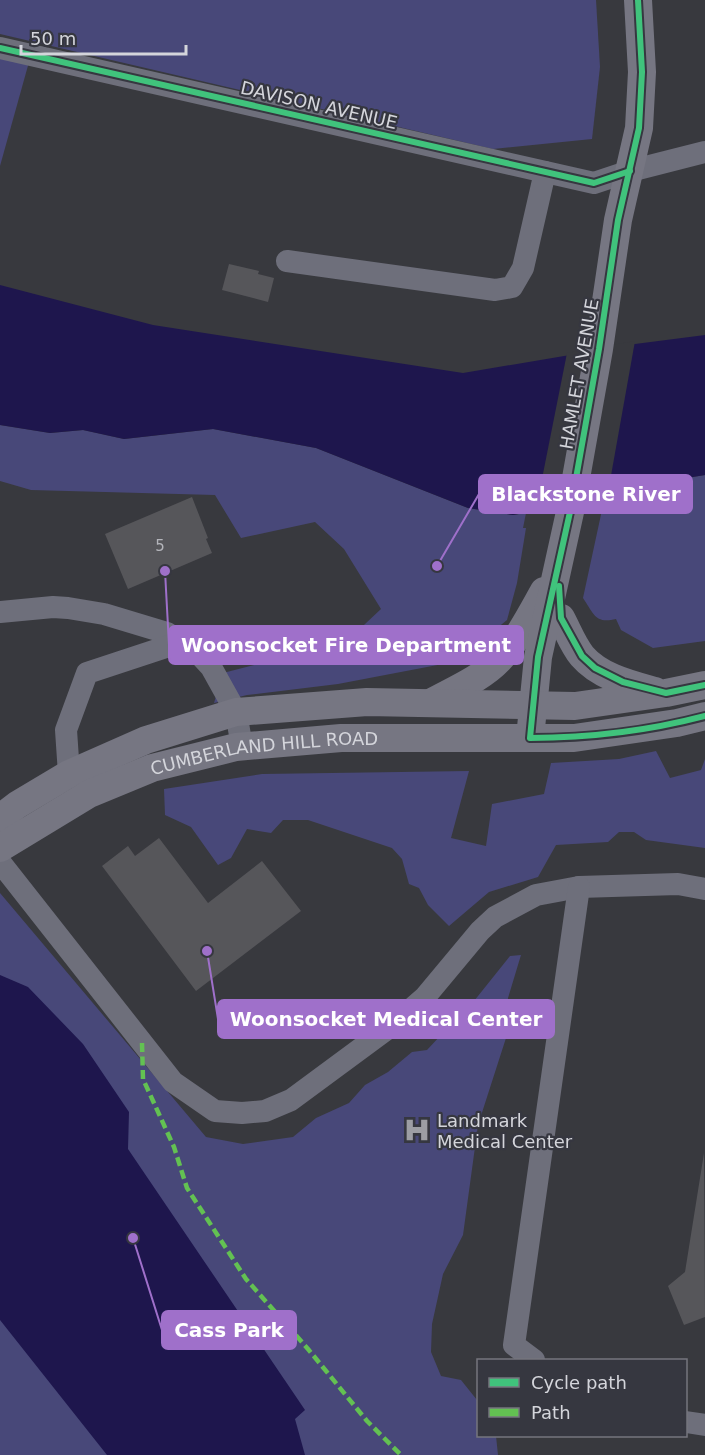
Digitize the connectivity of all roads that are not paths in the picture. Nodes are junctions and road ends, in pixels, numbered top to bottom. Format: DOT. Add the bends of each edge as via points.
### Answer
graph roads {
  1 [pos="638,0"];
  2 [pos="0,48"];
  3 [pos="705,152"];
  4 [pos="630,171"];
  5 [pos="545,172"];
  6 [pos="287,261"];
  7 [pos="558,568"];
  8 [pos="0,612"];
  9 [pos="561,618"];
  10 [pos="181,642"];
  11 [pos="705,685"];
  12 [pos="666,693"];
  13 [pos="432,702"];
  14 [pos="542,706"];
  15 [pos="236,712"];
  16 [pos="705,716"];
  17 [pos="540,738"];
  18 [pos="242,747"];
  19 [pos="69,774"];
  20 [pos="0,818"];
  21 [pos="0,848"];
  22 [pos="0,862"];
  23 [pos="579,887"];
  24 [pos="705,889"];
  25 [pos="533,1359"];
  26 [pos="687,1422"];
  27 [pos="705,1425"];
  1 -- 4 [label="main road" via="641,94"];
  2 -- 5 [label="street, DAVISON AVENUE"];
  3 -- 4 [label="street, DAVISON AVENUE"];
  4 -- 5 [label="street, DAVISON AVENUE" via="594,183"];
  4 -- 7 [label="main road, HAMLET AVENUE" via="618,220 599,349"];
  5 -- 6 [label="street" via="523,268 512,287 495,290"];
  7 -- 9 [label="main road, HAMLET AVENUE"];
  7 -- 13 [label="main road" via="515,640 497,662"];
  7 -- 14 [label="main road, HAMLET AVENUE" via="538,657"];
  8 -- 10 [label="street" via="68,608 147,626"];
  9 -- 12 [label="main road" via="582,656 595,668 623,682"];
  9 -- 14 [label="main road, HAMLET AVENUE"];
  10 -- 15 [label="street" via="211,667"];
  10 -- 19 [label="street" via="87,673 66,730"];
  11 -- 12 [label="main road, CUMBERLAND HILL ROAD"];
  12 -- 14 [label="main road, CUMBERLAND HILL ROAD" via="575,706"];
  13 -- 14 [label="main road, CUMBERLAND HILL ROAD"];
  13 -- 15 [label="main road, CUMBERLAND HILL ROAD" via="367,702"];
  14 -- 17 [label="main road, HAMLET AVENUE"];
  15 -- 18 [label="street"];
  15 -- 19 [label="main road, CUMBERLAND HILL ROAD" via="146,740"];
  16 -- 17 [label="main road, CUMBERLAND HILL ROAD" via="612,733"];
  17 -- 18 [label="main road, CUMBERLAND HILL ROAD" via="341,738"];
  18 -- 21 [label="main road, CUMBERLAND HILL ROAD" via="152,768 89,794"];
  19 -- 20 [label="main road, CUMBERLAND HILL ROAD"];
  22 -- 23 [label="street" via="173,1082 215,1111 242,1113 265,1111 291,1100 402,1018 495,917 536,895"];
  23 -- 24 [label="street" via="678,884"];
  23 -- 25 [label="street" via="514,1345"];
  26 -- 27 [label="street"];
}
